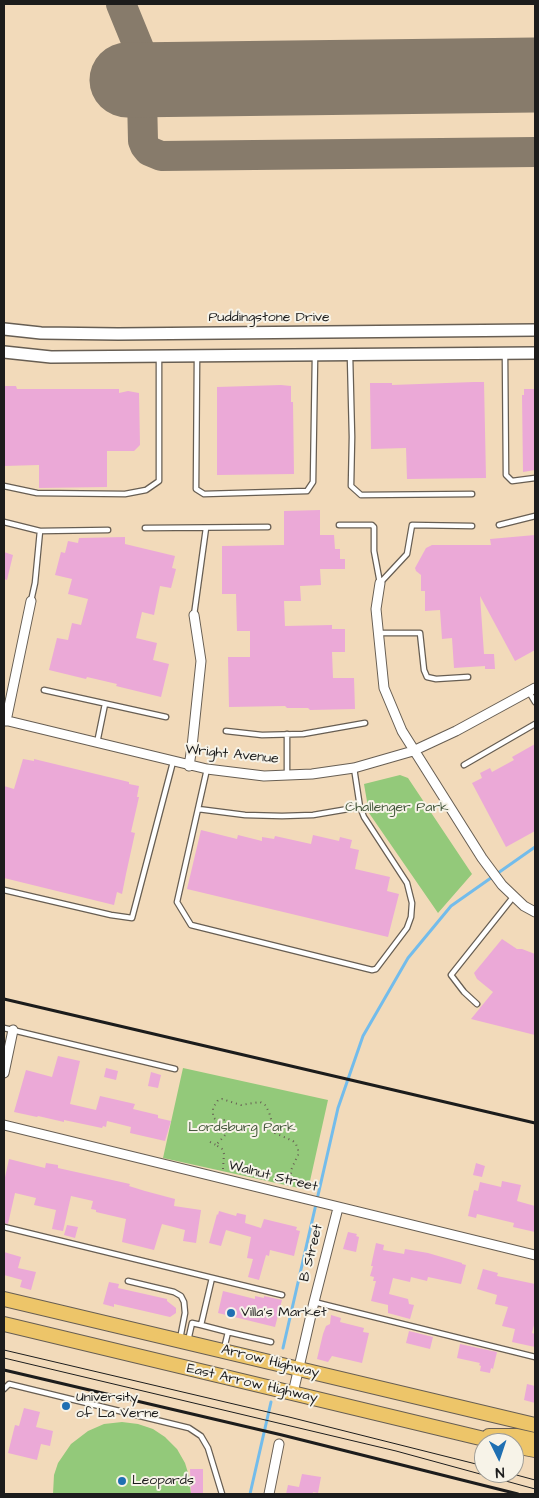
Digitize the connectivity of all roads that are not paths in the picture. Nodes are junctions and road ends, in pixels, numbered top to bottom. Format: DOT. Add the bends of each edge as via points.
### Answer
graph roads {
  1 [pos="4,329"];
  2 [pos="535,330"];
  3 [pos="4,352"];
  4 [pos="535,352"];
  5 [pos="505,353"];
  6 [pos="350,354"];
  7 [pos="316,355"];
  8 [pos="197,356"];
  9 [pos="159,357"];
  10 [pos="535,478"];
  11 [pos="4,486"];
  12 [pos="472,494"];
  13 [pos="535,516"];
  14 [pos="4,522"];
  15 [pos="339,525"];
  16 [pos="499,525"];
  17 [pos="472,526"];
  18 [pos="268,527"];
  19 [pos="145,528"];
  20 [pos="206,528"];
  21 [pos="108,530"];
  22 [pos="40,531"];
  23 [pos="380,583"];
  24 [pos="31,601"];
  25 [pos="194,615"];
  26 [pos="378,633"];
  27 [pos="468,677"];
  28 [pos="44,690"];
  29 [pos="532,690"];
  30 [pos="535,702"];
  31 [pos="105,704"];
  32 [pos="166,717"];
  33 [pos="5,720"];
  34 [pos="365,723"];
  35 [pos="535,724"];
  36 [pos="226,731"];
  37 [pos="286,734"];
  38 [pos="98,743"];
  39 [pos="413,751"];
  40 [pos="173,762"];
  41 [pos="464,765"];
  42 [pos="189,766"];
  43 [pos="354,768"];
  44 [pos="207,769"];
  45 [pos="287,775"];
  46 [pos="360,807"];
  47 [pos="198,809"];
  48 [pos="4,890"];
  49 [pos="514,896"];
  50 [pos="535,912"];
  51 [pos="477,1004"];
  52 [pos="8,1029"];
  53 [pos="175,1069"];
  54 [pos="4,1073"];
  55 [pos="4,1125"];
  56 [pos="338,1208"];
  57 [pos="4,1227"];
  58 [pos="535,1255"];
  59 [pos="212,1278"];
  60 [pos="128,1281"];
  61 [pos="282,1295"];
  62 [pos="4,1299"];
  63 [pos="314,1302"];
  64 [pos="4,1324"];
  65 [pos="201,1325"];
  66 [pos="228,1332"];
  67 [pos="183,1341"];
  68 [pos="271,1342"];
  69 [pos="224,1350"];
  70 [pos="535,1357"];
  71 [pos="298,1369"];
  72 [pos="4,1390"];
  73 [pos="293,1393"];
  74 [pos="535,1425"];
  75 [pos="469,1436"];
  76 [pos="474,1437"];
  77 [pos="535,1440"];
  78 [pos="279,1444"];
  79 [pos="222,1494"];
  80 [pos="269,1494"];
  1 -- 2 [label="street, Puddingstone Drive" via="108,334"];
  3 -- 9 [label="street" via="52,357"];
  4 -- 5 [label="street"];
  5 -- 6 [label="street"];
  5 -- 10 [label="lane" via="506,475 512,481"];
  6 -- 7 [label="street"];
  6 -- 12 [label="lane" via="351,486 361,495"];
  7 -- 8 [label="street"];
  7 -- 8 [label="lane" via="313,482 307,491 204,494 196,489"];
  8 -- 9 [label="street"];
  9 -- 11 [label="lane" via="158,481 146,490 125,494 36,493"];
  13 -- 16 [label="lane"];
  14 -- 22 [label="lane"];
  15 -- 23 [label="lane" via="374,527 374,551"];
  17 -- 23 [label="lane" via="412,525 406,554"];
  18 -- 20 [label="lane"];
  19 -- 20 [label="lane"];
  20 -- 25 [label="lane"];
  21 -- 22 [label="lane"];
  22 -- 24 [label="lane"];
  23 -- 26 [label="street" via="376,609"];
  24 -- 33 [label="street"];
  25 -- 42 [label="street" via="201,660"];
  26 -- 27 [label="lane" via="420,632 427,677"];
  26 -- 39 [label="street" via="384,688"];
  28 -- 31 [label="lane"];
  29 -- 30 [label="lane"];
  29 -- 39 [label="street, Wright Avenue"];
  31 -- 32 [label="lane"];
  31 -- 38 [label="lane"];
  33 -- 38 [label="street, Wright Avenue"];
  34 -- 37 [label="lane"];
  35 -- 41 [label="lane"];
  36 -- 37 [label="lane"];
  37 -- 45 [label="lane"];
  38 -- 40 [label="street, Wright Avenue"];
  39 -- 43 [label="street, Wright Avenue"];
  39 -- 49 [label="street" via="486,864"];
  40 -- 42 [label="street, Wright Avenue"];
  40 -- 48 [label="lane" via="132,918"];
  42 -- 44 [label="street, Wright Avenue"];
  43 -- 45 [label="street, Wright Avenue"];
  43 -- 46 [label="lane"];
  44 -- 45 [label="street, Wright Avenue" via="264,776"];
  44 -- 47 [label="lane"];
  46 -- 47 [label="lane" via="313,815 282,816 226,814"];
  46 -- 47 [label="lane" via="407,883 412,903 407,928 372,970 191,925 177,902"];
  49 -- 50 [label="street"];
  49 -- 51 [label="lane" via="451,975"];
  52 -- 53 [label="lane"];
  52 -- 54 [label="street"];
  55 -- 56 [label="street, Walnut Street"];
  56 -- 58 [label="street, Walnut Street"];
  56 -- 63 [label="street, B Street"];
  57 -- 59 [label="lane"];
  59 -- 61 [label="lane"];
  59 -- 65 [label="lane"];
  60 -- 67 [label="lane" via="181,1296 185,1313"];
  62 -- 67 [label="main road, Arrow Highway"];
  63 -- 70 [label="lane"];
  63 -- 71 [label="street, B Street"];
  64 -- 73 [label="main road, East Arrow Highway"];
  65 -- 66 [label="lane"];
  65 -- 67 [label="lane" via="192,1323"];
  66 -- 68 [label="lane"];
  66 -- 69 [label="lane"];
  67 -- 69 [label="main road, Arrow Highway"];
  69 -- 71 [label="main road, Arrow Highway"];
  71 -- 73 [label="street, B Street"];
  71 -- 74 [label="main road, Arrow Highway"];
  72 -- 79 [label="lane" via="9,1384 189,1428 201,1436 208,1448"];
  73 -- 75 [label="main road, East Arrow Highway"];
  75 -- 76 [label="main road, East Arrow Highway"];
  75 -- 77 [label="main road" via="517,1436"];
  78 -- 80 [label="street"];
}
